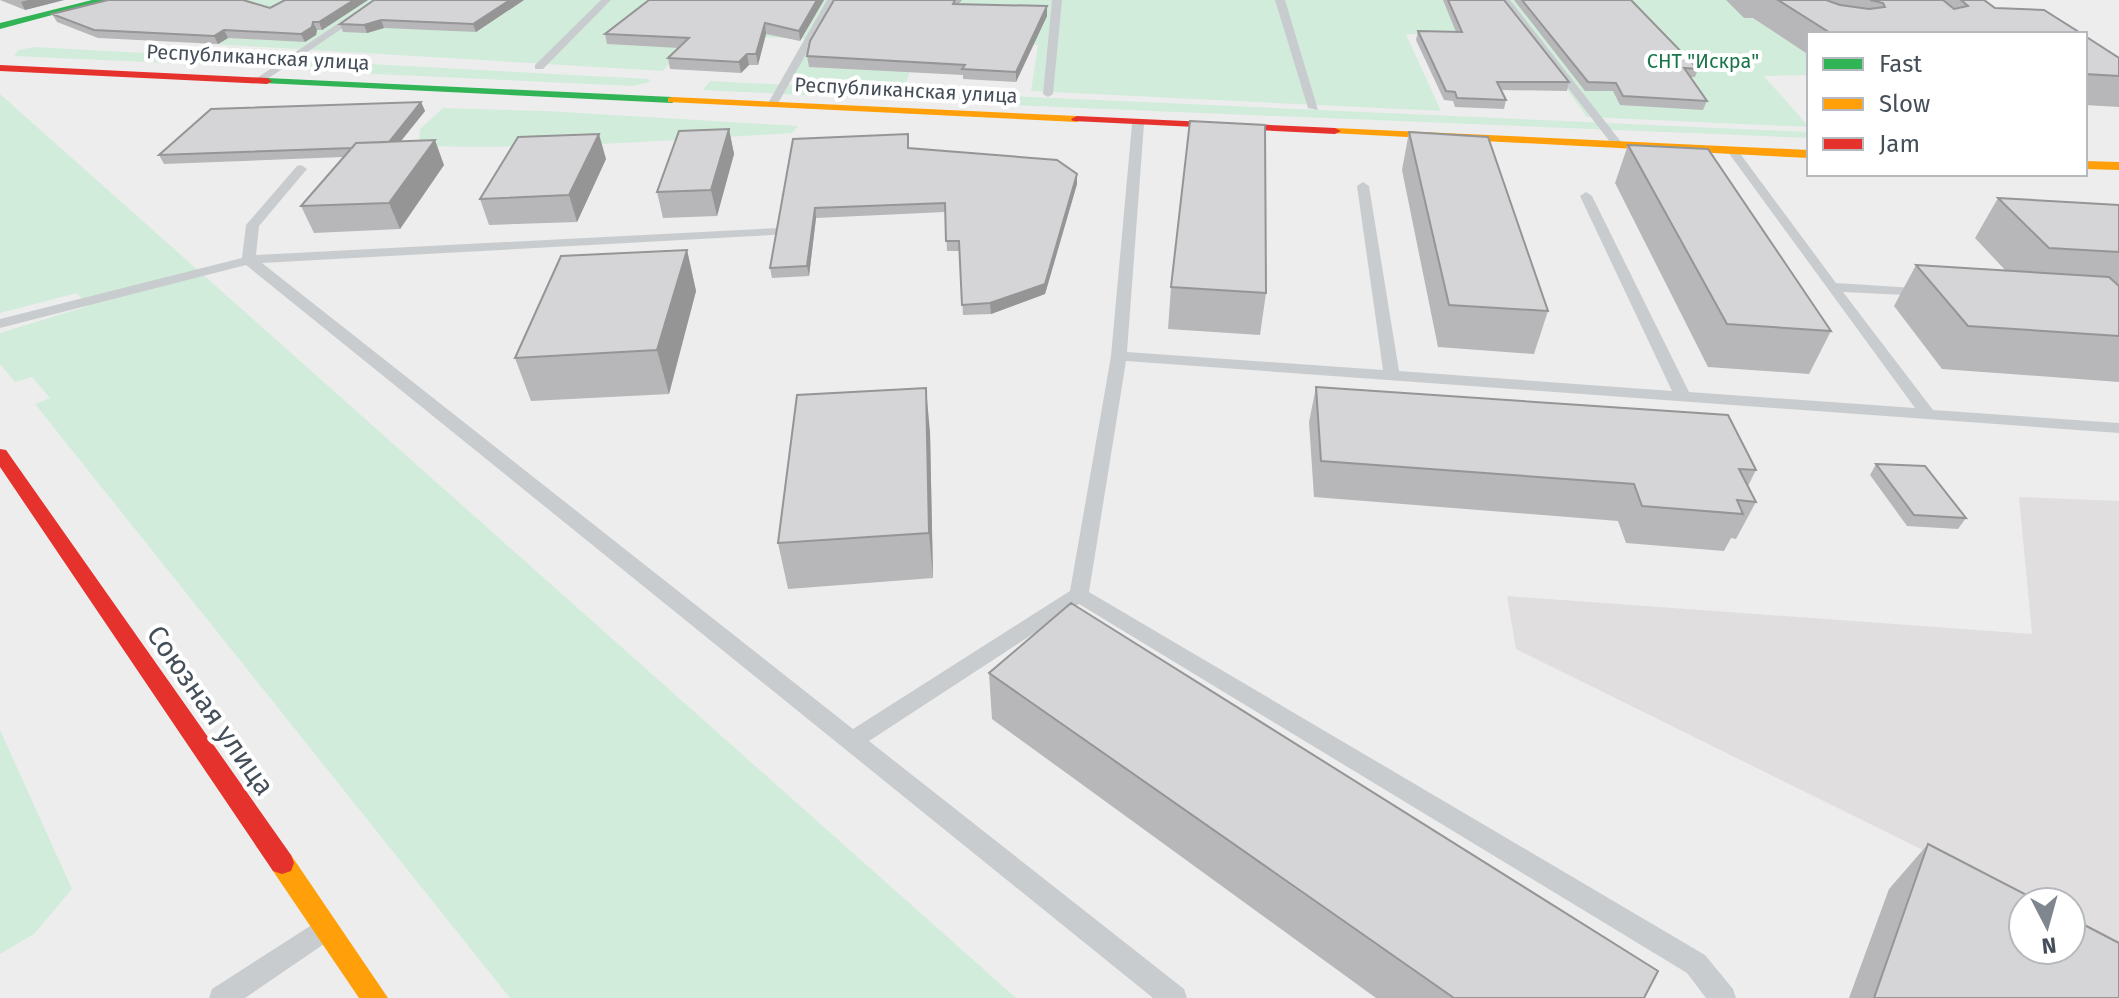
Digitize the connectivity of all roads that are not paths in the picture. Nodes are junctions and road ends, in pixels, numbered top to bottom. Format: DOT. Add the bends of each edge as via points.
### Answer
graph roads {
  1 [pos="103,0"];
  2 [pos="379,0"];
  3 [pos="606,0"];
  4 [pos="832,0"];
  5 [pos="1057,0"];
  6 [pos="1280,0"];
  7 [pos="1505,0"];
  8 [pos="25,20"];
  9 [pos="0,26"];
  10 [pos="0,32"];
  11 [pos="2,67"];
  12 [pos="539,67"];
  13 [pos="262,78"];
  14 [pos="1048,94"];
  15 [pos="772,105"];
  16 [pos="1314,108"];
  17 [pos="1138,124"];
  18 [pos="1618,145"];
  19 [pos="1732,150"];
  20 [pos="1807,154"];
  21 [pos="2087,165"];
  22 [pos="2119,166"];
  23 [pos="301,169"];
  24 [pos="1363,186"];
  25 [pos="1586,196"];
  26 [pos="773,231"];
  27 [pos="249,260"];
  28 [pos="1832,287"];
  29 [pos="1944,294"];
  30 [pos="0,324"];
  31 [pos="1119,356"];
  32 [pos="1392,375"];
  33 [pos="1682,394"];
  34 [pos="1927,413"];
  35 [pos="2119,428"];
  36 [pos="0,454"];
  37 [pos="1079,595"];
  38 [pos="854,740"];
  39 [pos="327,927"];
  40 [pos="222,998"];
  41 [pos="375,998"];
  42 [pos="1174,998"];
  43 [pos="1723,998"];
  1 -- 8 [label="main road"];
  2 -- 13 [label="lane"];
  3 -- 12 [label="lane"];
  4 -- 15 [label="lane"];
  5 -- 14 [label="lane"];
  6 -- 16 [label="lane"];
  7 -- 18 [label="lane"];
  8 -- 9 [label="main road"];
  8 -- 10 [label="lane"];
  11 -- 13 [label="main road, Республиканская улица"];
  13 -- 15 [label="main road, Республиканская улица"];
  15 -- 17 [label="main road, Республиканская улица"];
  17 -- 18 [label="main road, Республиканская улица"];
  17 -- 31 [label="lane"];
  18 -- 19 [label="main road, Республиканская улица"];
  19 -- 20 [label="main road, Республиканская улица"];
  19 -- 28 [label="lane"];
  21 -- 22 [label="main road"];
  23 -- 27 [label="lane" via="253,225"];
  24 -- 32 [label="lane"];
  25 -- 33 [label="lane"];
  26 -- 27 [label="lane"];
  27 -- 30 [label="lane"];
  27 -- 38 [label="lane"];
  28 -- 29 [label="lane"];
  28 -- 34 [label="lane"];
  31 -- 32 [label="lane"];
  31 -- 37 [label="lane"];
  32 -- 33 [label="lane"];
  33 -- 34 [label="lane"];
  34 -- 35 [label="lane"];
  36 -- 39 [label="main road, Союзная улица"];
  37 -- 38 [label="lane"];
  37 -- 43 [label="lane" via="1696,964"];
  38 -- 42 [label="lane"];
  39 -- 40 [label="lane"];
  39 -- 41 [label="main road, Союзная улица"];
}
